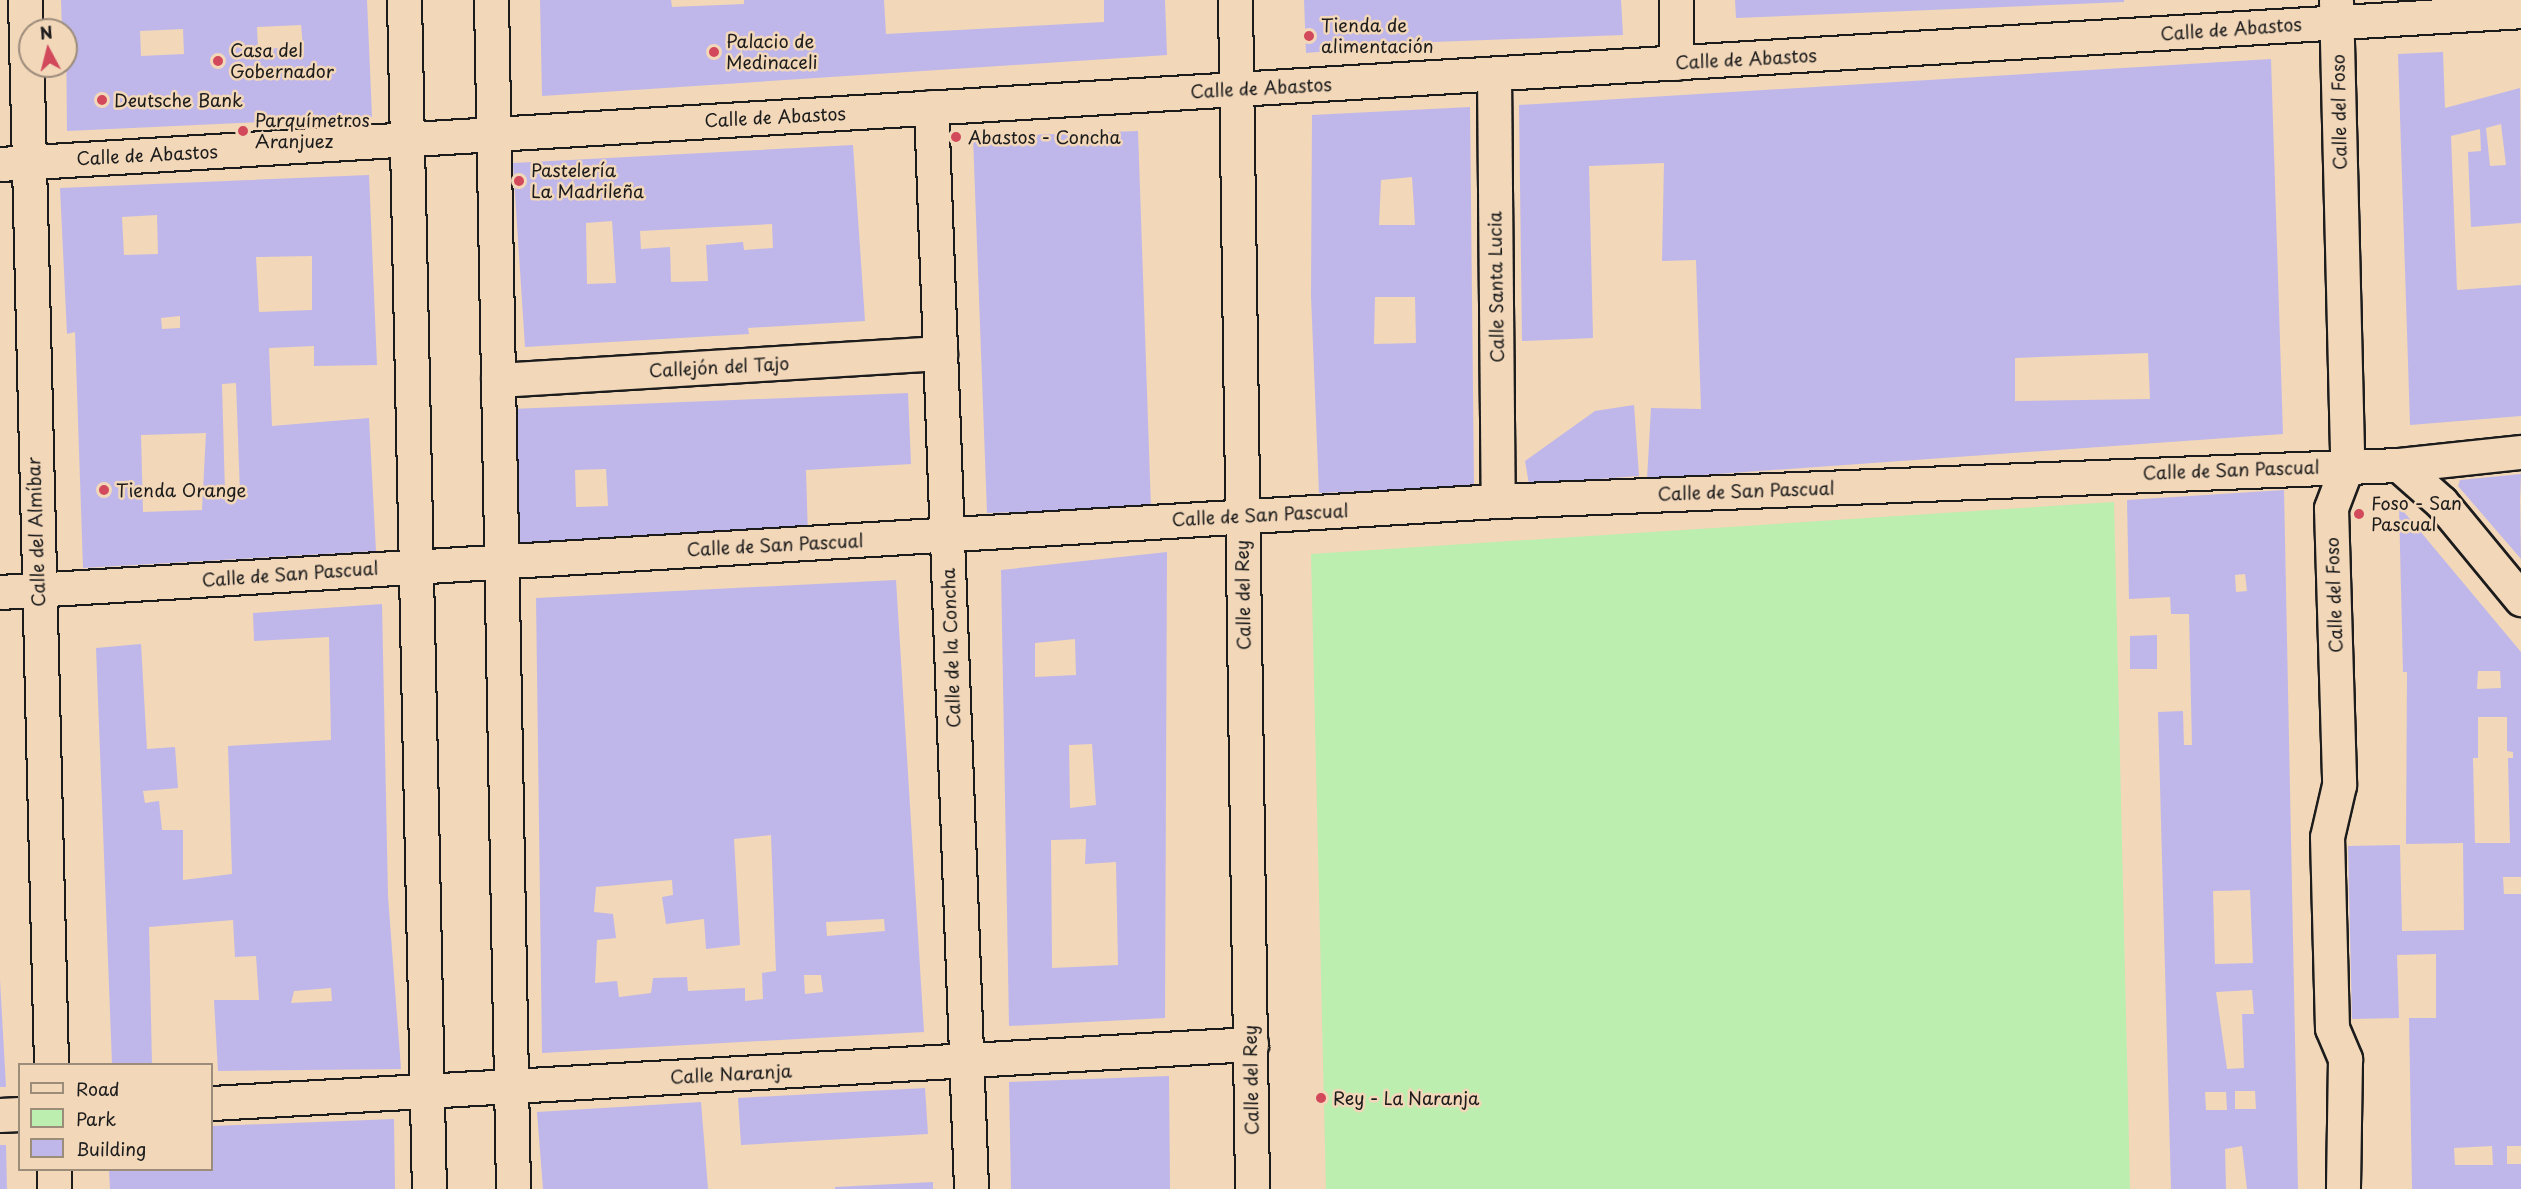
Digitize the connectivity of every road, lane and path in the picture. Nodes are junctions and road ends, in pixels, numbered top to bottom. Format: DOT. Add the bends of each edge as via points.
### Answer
graph roads {
  1 [pos="25,0"];
  2 [pos="404,0"];
  3 [pos="491,0"];
  4 [pos="1235,0"];
  5 [pos="1676,0"];
  6 [pos="2336,11"];
  7 [pos="2521,11"];
  8 [pos="1676,63"];
  9 [pos="1494,74"];
  10 [pos="1236,89"];
  11 [pos="931,107"];
  12 [pos="493,134"];
  13 [pos="407,139"];
  14 [pos="13,163"];
  15 [pos="940,353"];
  16 [pos="498,380"];
  17 [pos="2521,452"];
  18 [pos="2399,465"];
  19 [pos="2347,466"];
  20 [pos="1498,501"];
  21 [pos="1242,516"];
  22 [pos="947,534"];
  23 [pos="501,561"];
  24 [pos="415,566"];
  25 [pos="38,589"];
  26 [pos="0,592"];
  27 [pos="2521,599"];
  28 [pos="1251,1044"];
  29 [pos="966,1061"];
  30 [pos="51,1063"];
  31 [pos="512,1086"];
  32 [pos="427,1091"];
  33 [pos="213,1103"];
  34 [pos="18,1114"];
  35 [pos="0,1115"];
  36 [pos="54,1171"];
  37 [pos="54,1189"];
  38 [pos="429,1189"];
  39 [pos="513,1189"];
  40 [pos="971,1189"];
  41 [pos="1252,1189"];
  42 [pos="2343,1189"];
  1 -- 14 [label="street, Calle del Almíbar"];
  2 -- 13 [label="street"];
  3 -- 12 [label="street"];
  4 -- 10 [label="street, Calle del Rey"];
  5 -- 8 [label="street"];
  6 -- 7 [label="street, Calle de Abastos"];
  6 -- 8 [label="street, Calle de Abastos"];
  6 -- 19 [label="street, Calle del Foso"];
  8 -- 9 [label="street, Calle de Abastos"];
  9 -- 10 [label="street, Calle de Abastos"];
  9 -- 20 [label="street, Calle Santa Lucia"];
  10 -- 11 [label="street, Calle de Abastos"];
  10 -- 21 [label="street, Calle del Rey"];
  11 -- 12 [label="street, Calle de Abastos"];
  11 -- 15 [label="street, Calle de la Concha"];
  12 -- 13 [label="street, Calle de Abastos"];
  12 -- 16 [label="street"];
  13 -- 14 [label="street, Calle de Abastos"];
  13 -- 24 [label="street"];
  14 -- 25 [label="street, Calle del Almíbar"];
  15 -- 16 [label="street, Callejón del Tajo"];
  15 -- 22 [label="street, Calle de la Concha"];
  16 -- 23 [label="street"];
  17 -- 18 [label="street, Calle de San Pascual"];
  18 -- 19 [label="street, Calle de San Pascual"];
  18 -- 27 [label="street" via="2441,502"];
  19 -- 20 [label="street, Calle de San Pascual"];
  19 -- 42 [label="street, Calle del Foso" via="2331,508 2339,785 2327,837 2332,1028 2345,1059"];
  20 -- 21 [label="street, Calle de San Pascual"];
  21 -- 22 [label="street, Calle de San Pascual"];
  21 -- 28 [label="street, Calle del Rey"];
  22 -- 23 [label="street, Calle de San Pascual"];
  22 -- 29 [label="street, Calle de la Concha"];
  23 -- 24 [label="street, Calle de San Pascual"];
  23 -- 31 [label="street"];
  24 -- 25 [label="street, Calle de San Pascual"];
  24 -- 32 [label="street"];
  25 -- 26 [label="street, Calle de San Pascual"];
  25 -- 30 [label="street, Calle del Almíbar"];
  28 -- 29 [label="street, Calle Naranja"];
  28 -- 41 [label="street, Calle del Rey"];
  29 -- 31 [label="street, Calle Naranja"];
  29 -- 40 [label="street, Calle de la Concha"];
  31 -- 32 [label="street, Calle Naranja"];
  31 -- 39 [label="street"];
  32 -- 33 [label="street, Calle Naranja"];
  32 -- 38 [label="street"];
  34 -- 35 [label="street"];
  36 -- 37 [label="street"];
}
